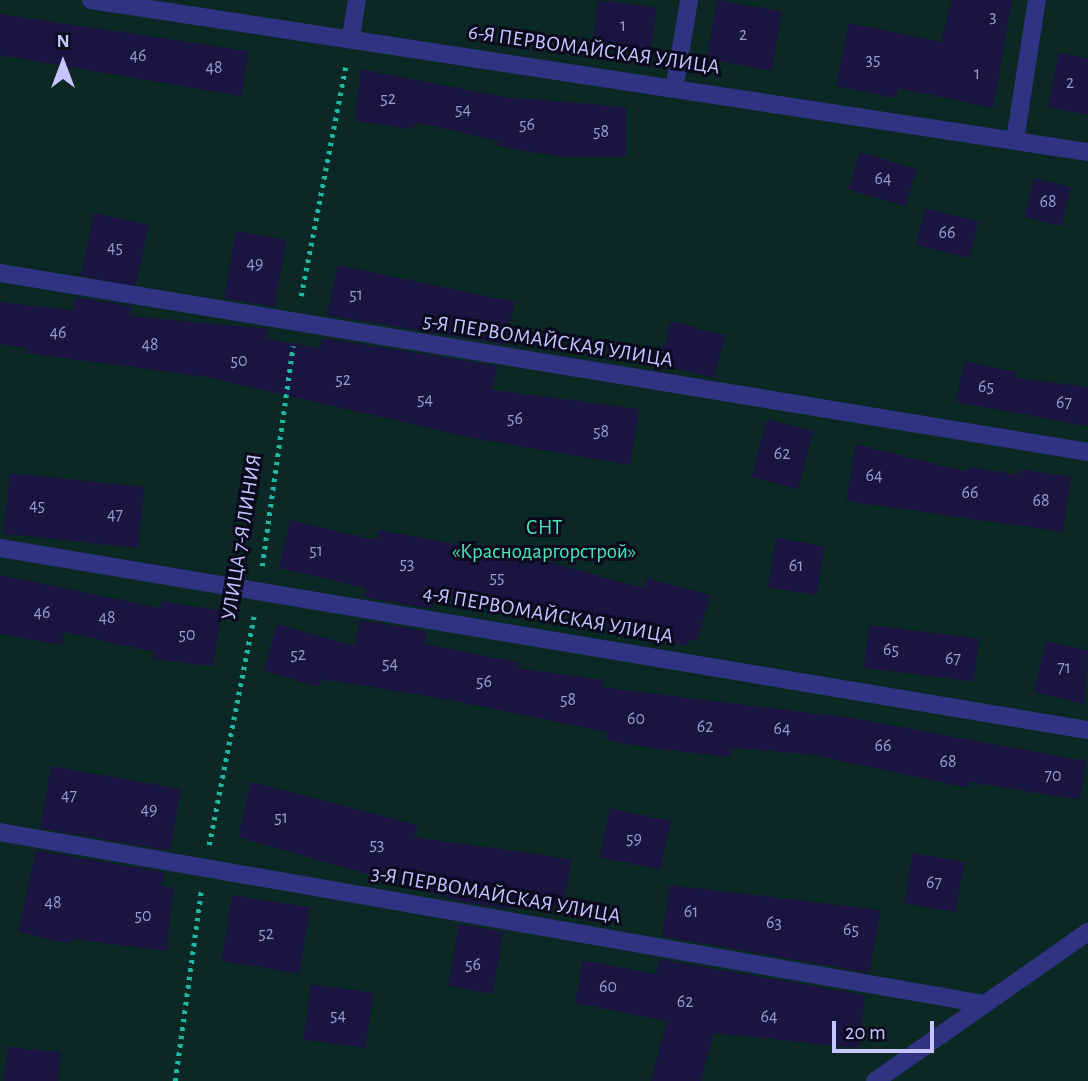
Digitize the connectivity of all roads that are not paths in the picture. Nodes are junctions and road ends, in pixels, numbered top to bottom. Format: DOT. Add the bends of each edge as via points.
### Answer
graph roads {
  1 [pos="91,0"];
  2 [pos="357,0"];
  3 [pos="689,0"];
  4 [pos="1037,0"];
  5 [pos="351,37"];
  6 [pos="675,84"];
  7 [pos="1015,139"];
  8 [pos="1088,152"];
  9 [pos="0,273"];
  10 [pos="1088,452"];
  11 [pos="0,548"];
  12 [pos="1088,730"];
  13 [pos="0,832"];
  14 [pos="1088,932"];
  15 [pos="983,1004"];
  16 [pos="875,1081"];
  1 -- 5 [label="street, 6-Я ПЕРВОМАЙСКАЯ УЛИЦА"];
  2 -- 5 [label="street"];
  3 -- 6 [label="street"];
  4 -- 7 [label="street"];
  5 -- 6 [label="street, 6-Я ПЕРВОМАЙСКАЯ УЛИЦА"];
  6 -- 7 [label="street, 6-Я ПЕРВОМАЙСКАЯ УЛИЦА"];
  7 -- 8 [label="street, 6-Я ПЕРВОМАЙСКАЯ УЛИЦА"];
  9 -- 10 [label="street, 5-Я ПЕРВОМАЙСКАЯ УЛИЦА"];
  11 -- 12 [label="street, 4-Я ПЕРВОМАЙСКАЯ УЛИЦА"];
  13 -- 15 [label="street, 3-Я ПЕРВОМАЙСКАЯ УЛИЦА"];
  14 -- 15 [label="street"];
  15 -- 16 [label="street"];
}
